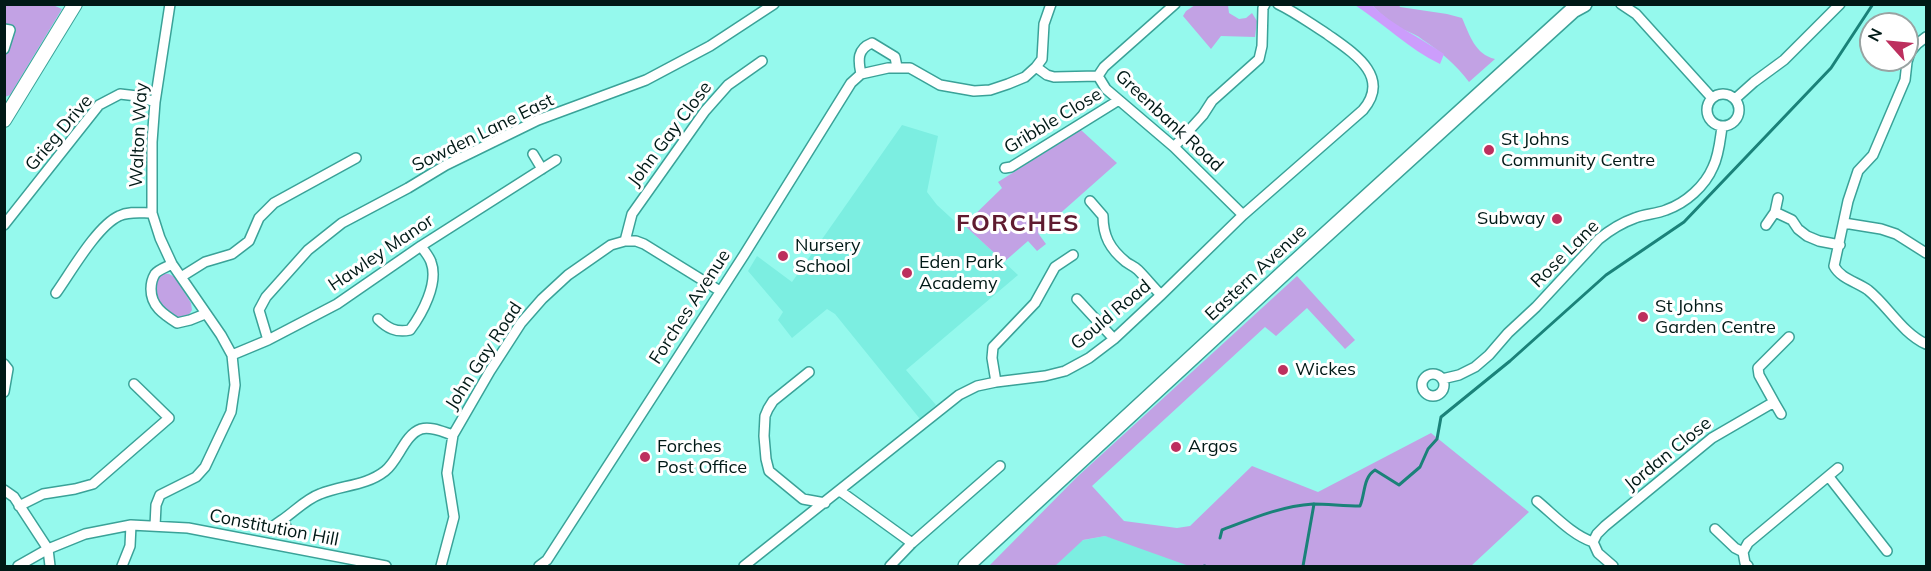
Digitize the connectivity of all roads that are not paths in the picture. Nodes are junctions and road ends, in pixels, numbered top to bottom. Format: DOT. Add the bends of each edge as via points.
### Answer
graph roads {
  1 [pos="75,4"];
  2 [pos="170,4"];
  3 [pos="774,4"];
  4 [pos="1051,4"];
  5 [pos="1175,4"];
  6 [pos="1265,4"];
  7 [pos="1278,4"];
  8 [pos="1621,4"];
  9 [pos="1840,4"];
  10 [pos="1578,6"];
  11 [pos="1635,9"];
  12 [pos="4,29"];
  13 [pos="1926,37"];
  14 [pos="4,49"];
  15 [pos="762,61"];
  16 [pos="897,67"];
  17 [pos="1036,67"];
  18 [pos="861,74"];
  19 [pos="1098,76"];
  20 [pos="1712,98"];
  21 [pos="1735,99"];
  22 [pos="1119,100"];
  23 [pos="154,102"];
  24 [pos="4,120"];
  25 [pos="1722,127"];
  26 [pos="1174,147"];
  27 [pos="533,154"];
  28 [pos="356,158"];
  29 [pos="556,160"];
  30 [pos="1005,168"];
  31 [pos="542,169"];
  32 [pos="1778,198"];
  33 [pos="1090,201"];
  34 [pos="1775,212"];
  35 [pos="152,213"];
  36 [pos="1243,215"];
  37 [pos="1844,223"];
  38 [pos="4,225"];
  39 [pos="1766,225"];
  40 [pos="625,241"];
  41 [pos="1840,245"];
  42 [pos="421,246"];
  43 [pos="1926,253"];
  44 [pos="1073,255"];
  45 [pos="1140,258"];
  46 [pos="172,264"];
  47 [pos="1136,268"];
  48 [pos="181,277"];
  49 [pos="720,291"];
  50 [pos="56,293"];
  51 [pos="1161,295"];
  52 [pos="1077,299"];
  53 [pos="205,314"];
  54 [pos="378,318"];
  55 [pos="1790,337"];
  56 [pos="268,339"];
  57 [pos="1114,339"];
  58 [pos="1926,344"];
  59 [pos="232,356"];
  60 [pos="4,364"];
  61 [pos="809,372"];
  62 [pos="1442,379"];
  63 [pos="996,382"];
  64 [pos="134,384"];
  65 [pos="4,392"];
  66 [pos="1774,402"];
  67 [pos="1781,414"];
  68 [pos="453,435"];
  69 [pos="1000,466"];
  70 [pos="1838,468"];
  71 [pos="1829,477"];
  72 [pos="4,490"];
  73 [pos="840,491"];
  74 [pos="803,499"];
  75 [pos="1537,501"];
  76 [pos="825,503"];
  77 [pos="19,506"];
  78 [pos="805,519"];
  79 [pos="282,520"];
  80 [pos="131,525"];
  81 [pos="155,526"];
  82 [pos="272,527"];
  83 [pos="1715,529"];
  84 [pos="290,533"];
  85 [pos="1593,542"];
  86 [pos="912,543"];
  87 [pos="48,549"];
  88 [pos="1887,551"];
  89 [pos="1743,552"];
  90 [pos="546,563"];
  91 [pos="890,566"];
  92 [pos="18,567"];
  93 [pos="50,567"];
  94 [pos="122,567"];
  95 [pos="386,567"];
  96 [pos="441,567"];
  97 [pos="539,567"];
  98 [pos="744,567"];
  99 [pos="966,567"];
  100 [pos="1613,567"];
  101 [pos="1748,567"];
  1 -- 24 [label="street"];
  2 -- 23 [label="street, Walton Way"];
  3 -- 56 [label="street, Sowden Lane East" via="710,46 646,80 538,120 342,223 308,250 266,297 259,310"];
  4 -- 17 [label="street" via="1044,24 1042,59"];
  5 -- 19 [label="street"];
  6 -- 26 [label="street" via="1259,59 1212,101"];
  7 -- 36 [label="street, Gould Road" via="1360,58 1371,74 1373,88 1363,110"];
  8 -- 11 [label="street"];
  9 -- 21 [label="street" via="1784,60"];
  10 -- 99 [label="main road, Eastern Avenue"];
  11 -- 20 [label="street"];
  12 -- 14 [label="street" via="10,30"];
  13 -- 37 [label="street" via="1910,52 1905,80 1873,155 1857,171"];
  15 -- 40 [label="street, John Gay Close" via="728,85 705,111 632,214"];
  16 -- 17 [label="street" via="910,68 940,85 974,91 1008,84"];
  16 -- 18 [label="street"];
  16 -- 18 [label="street" via="895,57 872,43 861,51"];
  17 -- 19 [label="street, Greenbank Road" via="1054,77"];
  18 -- 49 [label="street, Forches Avenue" via="851,83"];
  19 -- 22 [label="street, Greenbank Road"];
  20 -- 21 [label="street" via="1725,94"];
  20 -- 25 [label="street" via="1708,116"];
  21 -- 25 [label="street" via="1739,115"];
  22 -- 26 [label="street, Greenbank Road"];
  22 -- 30 [label="street, Gribble Close"];
  23 -- 35 [label="street, Walton Way"];
  23 -- 38 [label="street, Grieg Drive" via="120,94 99,105"];
  25 -- 62 [label="street, Rose Lane" via="1714,166 1693,195 1667,210 1618,225 1599,239 1490,355 1475,367"];
  26 -- 36 [label="street, Greenbank Road"];
  27 -- 31 [label="street"];
  28 -- 48 [label="street" via="274,203 259,218 249,241 232,254 205,262"];
  29 -- 31 [label="street, Hawley Manor"];
  31 -- 42 [label="street, Hawley Manor"];
  32 -- 34 [label="street"];
  33 -- 47 [label="street" via="1103,216 1110,246"];
  34 -- 39 [label="street"];
  34 -- 41 [label="street" via="1792,220 1807,236"];
  35 -- 46 [label="street, Walton Way"];
  35 -- 50 [label="street" via="120,215 105,225"];
  36 -- 51 [label="street, Gould Road"];
  37 -- 41 [label="street"];
  37 -- 43 [label="street" via="1896,234"];
  40 -- 49 [label="street" via="644,244"];
  40 -- 68 [label="street, John Gay Road" via="593,257 542,299 521,323"];
  41 -- 58 [label="street" via="1834,266 1837,271 1869,291"];
  42 -- 54 [label="street" via="431,262 433,275 428,299 417,320 410,330 401,332 388,328"];
  42 -- 56 [label="street, Hawley Manor" via="337,303"];
  44 -- 63 [label="street" via="1055,267 1035,303 993,347"];
  45 -- 47 [label="street"];
  46 -- 48 [label="street, Walton Way"];
  46 -- 53 [label="street" via="154,275 151,298 162,313 177,323"];
  47 -- 51 [label="street"];
  48 -- 53 [label="street, Walton Way"];
  49 -- 90 [label="street, Forches Avenue"];
  51 -- 57 [label="street, Gould Road"];
  52 -- 57 [label="street"];
  53 -- 59 [label="street, Walton Way"];
  55 -- 66 [label="street" via="1758,368"];
  56 -- 59 [label="street, Hawley Manor"];
  57 -- 63 [label="street, Gould Road" via="1065,371"];
  59 -- 81 [label="street" via="235,385 231,412 205,467 196,477 160,495"];
  60 -- 65 [label="street" via="8,369"];
  61 -- 74 [label="street" via="773,401 765,416 769,471"];
  63 -- 73 [label="street, Gould Road" via="958,395"];
  64 -- 77 [label="street" via="169,418 93,484 43,494"];
  66 -- 67 [label="street"];
  66 -- 85 [label="street, Jordan Close" via="1712,438 1605,526"];
  68 -- 79 [label="street" via="422,429 407,441 387,470 372,480 319,494"];
  68 -- 96 [label="street, John Gay Road" via="447,473 454,517"];
  69 -- 86 [label="street"];
  70 -- 71 [label="street"];
  71 -- 88 [label="street"];
  71 -- 89 [label="street" via="1748,543"];
  72 -- 77 [label="street"];
  73 -- 76 [label="street, Gould Road"];
  73 -- 86 [label="street"];
  74 -- 76 [label="street"];
  74 -- 78 [label="street"];
  75 -- 85 [label="street"];
  76 -- 78 [label="street, Gould Road"];
  77 -- 87 [label="street"];
  78 -- 98 [label="street, Gould Road"];
  79 -- 82 [label="street"];
  79 -- 84 [label="street"];
  80 -- 81 [label="street, Constitution Hill"];
  80 -- 87 [label="street, Constitution Hill" via="85,534"];
  80 -- 94 [label="street" via="130,546"];
  81 -- 95 [label="street, Constitution Hill" via="189,528"];
  83 -- 89 [label="street"];
  85 -- 100 [label="street"];
  86 -- 91 [label="street"];
  87 -- 92 [label="street, Constitution Hill"];
  87 -- 93 [label="street"];
  89 -- 101 [label="street"];
  90 -- 97 [label="street, Forches Avenue"];
}
